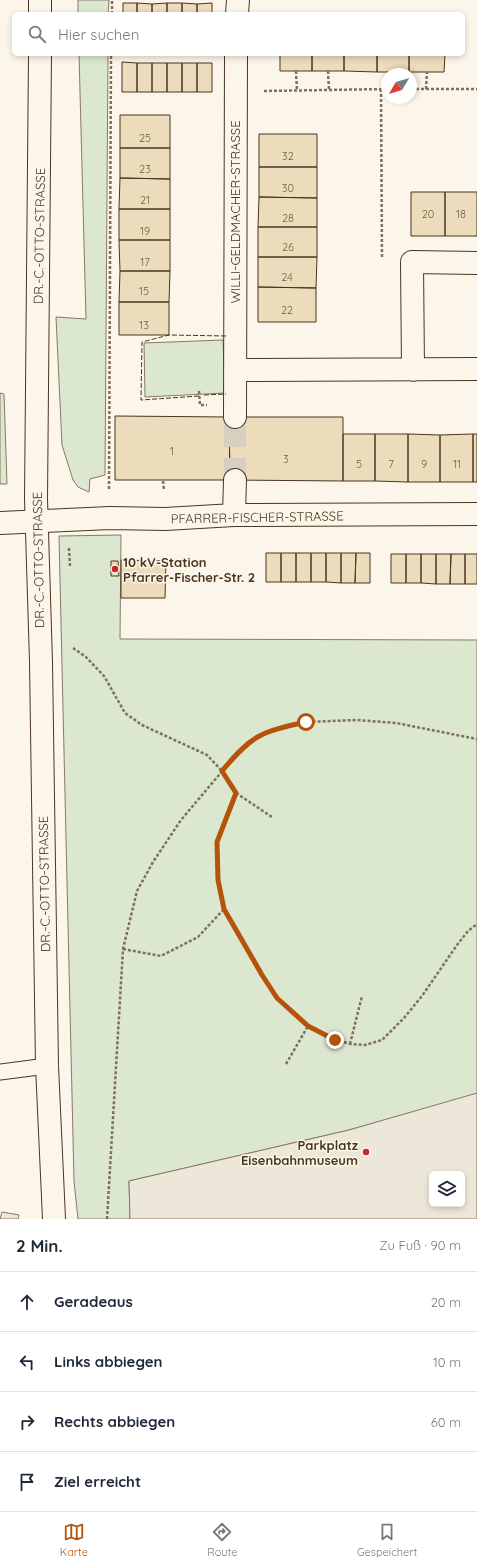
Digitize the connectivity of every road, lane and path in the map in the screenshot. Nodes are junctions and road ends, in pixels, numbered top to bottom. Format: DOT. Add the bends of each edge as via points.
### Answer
graph roads {
  1 [pos="40,0"];
  2 [pos="112,0"];
  3 [pos="238,0"];
  4 [pos="40,12"];
  5 [pos="112,12"];
  6 [pos="237,12"];
  7 [pos="40,56"];
  8 [pos="111,56"];
  9 [pos="236,56"];
  10 [pos="296,71"];
  11 [pos="328,71"];
  12 [pos="427,72"];
  13 [pos="381,89"];
  14 [pos="417,89"];
  15 [pos="426,89"];
  16 [pos="477,89"];
  17 [pos="329,90"];
  18 [pos="297,91"];
  19 [pos="234,92"];
  20 [pos="381,104"];
  21 [pos="412,262"];
  22 [pos="477,263"];
  23 [pos="236,370"];
  24 [pos="413,370"];
  25 [pos="477,370"];
  26 [pos="235,417"];
  27 [pos="235,480"];
  28 [pos="477,514"];
  29 [pos="234,515"];
  30 [pos="110,518"];
  31 [pos="36,522"];
  32 [pos="0,524"];
  33 [pos="73,648"];
  34 [pos="477,739"];
  35 [pos="222,771"];
  36 [pos="236,793"];
  37 [pos="272,817"];
  38 [pos="224,909"];
  39 [pos="477,924"];
  40 [pos="123,949"];
  41 [pos="362,996"];
  42 [pos="308,1026"];
  43 [pos="350,1044"];
  44 [pos="286,1064"];
  45 [pos="46,1066"];
  46 [pos="0,1072"];
  47 [pos="53,1218"];
  48 [pos="106,1219"];
  1 -- 4 [label="street"];
  2 -- 5 [label="path"];
  3 -- 6 [label="street"];
  7 -- 31 [label="street, DR.-C.-OTTO-STRASSE"];
  8 -- 30 [label="path"];
  9 -- 19 [label="street, WILLI-GELDMACHER-STRASSE"];
  10 -- 18 [label="path"];
  11 -- 17 [label="path"];
  12 -- 15 [label="path"];
  13 -- 17 [label="path"];
  14 -- 15 [label="path"];
  15 -- 16 [label="path"];
  17 -- 18 [label="path"];
  18 -- 19 [label="path"];
  19 -- 23 [label="street, WILLI-GELDMACHER-STRASSE"];
  20 -- 21 [label="path" via="382,263"];
  21 -- 22 [label="street"];
  21 -- 24 [label="street"];
  23 -- 24 [label="street"];
  23 -- 26 [label="street, WILLI-GELDMACHER-STRASSE"];
  24 -- 25 [label="street"];
  27 -- 29 [label="street"];
  28 -- 29 [label="street, PFARRER-FISCHER-STRASSE"];
  29 -- 30 [label="street, PFARRER-FISCHER-STRASSE" via="165,519"];
  30 -- 31 [label="street, PFARRER-FISCHER-STRASSE"];
  31 -- 32 [label="street, PFARRER-FISCHER-STRASSE"];
  31 -- 45 [label="street, DR.-C.-OTTO-STRASSE" via="41,662"];
  33 -- 35 [label="path" via="86,657 104,676 126,713 142,725 207,755"];
  34 -- 35 [label="path" via="396,723 357,720 306,722 259,735 240,750"];
  35 -- 36 [label="path"];
  35 -- 40 [label="path" via="181,820 153,862 138,891"];
  36 -- 37 [label="path"];
  36 -- 38 [label="path" via="217,842 218,880"];
  38 -- 40 [label="path" via="198,937 161,956"];
  38 -- 42 [label="path" via="277,998"];
  39 -- 43 [label="path" via="457,945 413,1007 382,1040 365,1045"];
  40 -- 48 [label="path"];
  41 -- 43 [label="path"];
  42 -- 43 [label="path" via="335,1040"];
  42 -- 44 [label="path"];
  45 -- 46 [label="lane"];
  45 -- 47 [label="street, DR.-C.-OTTO-STRASSE"];
}
